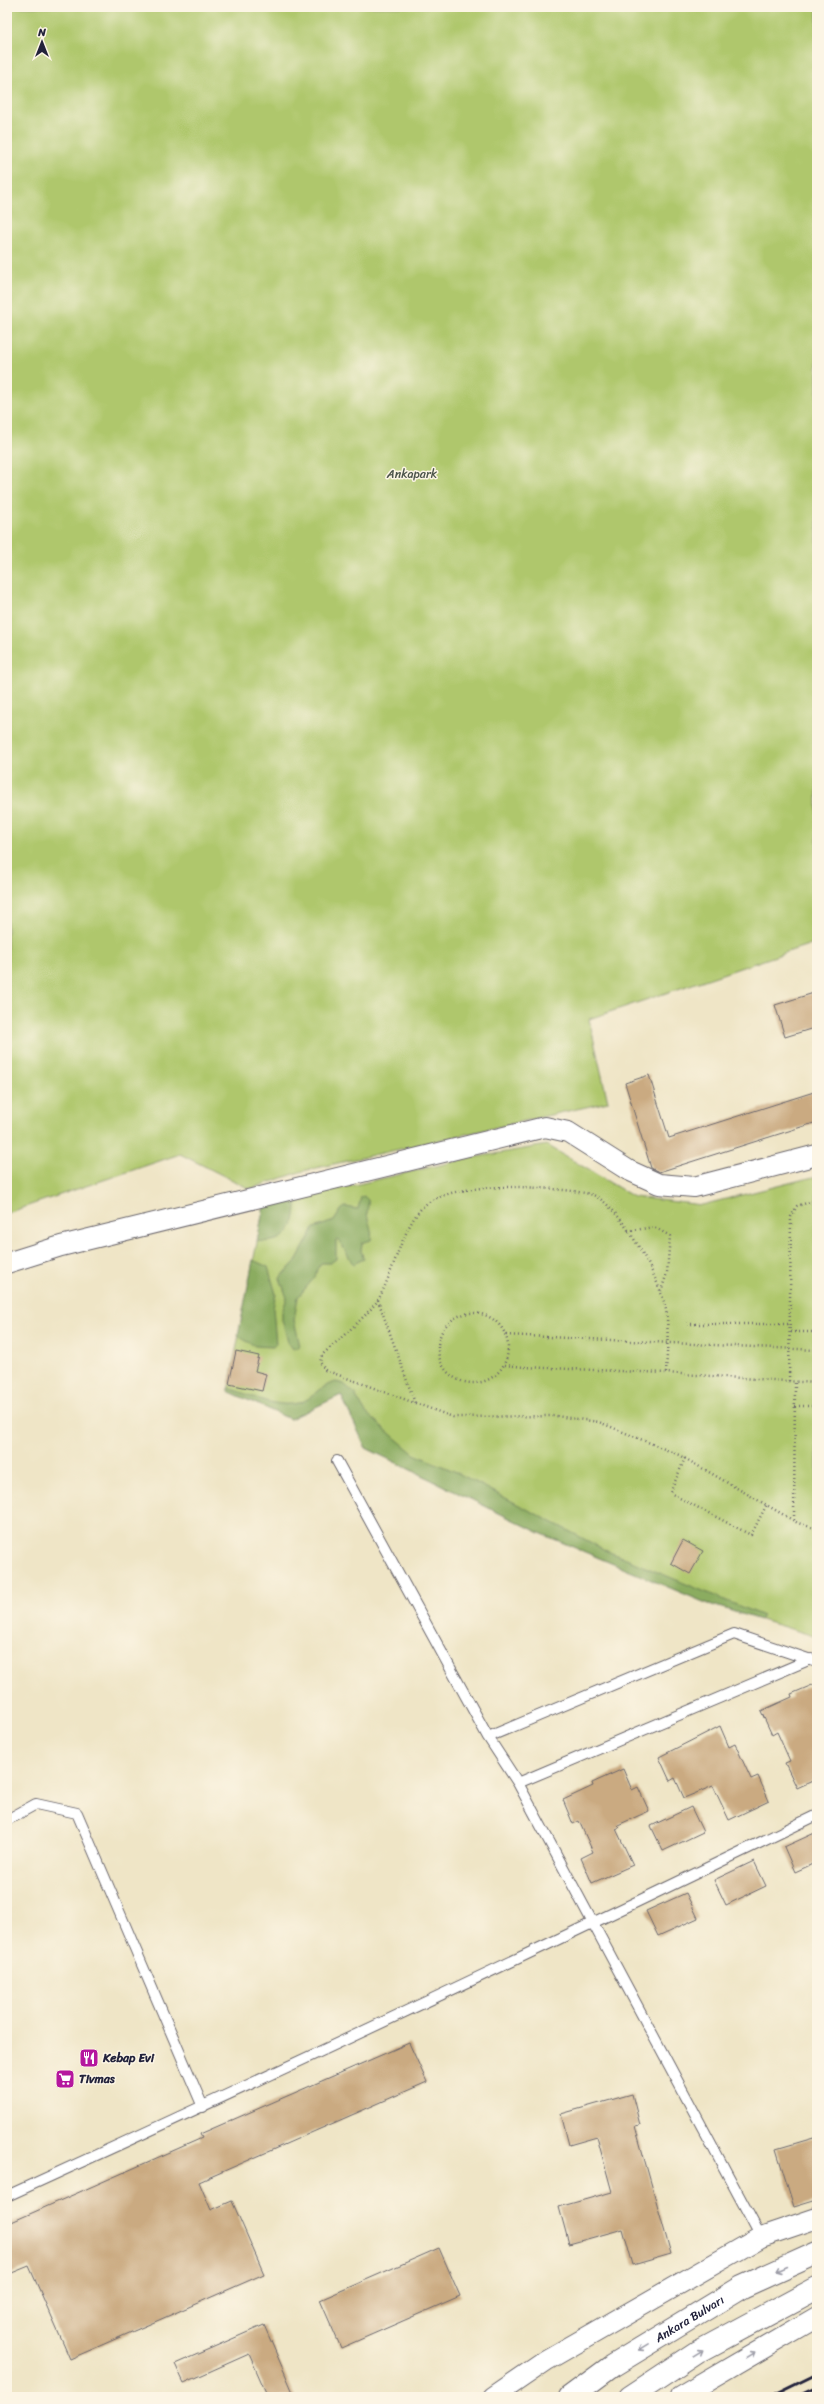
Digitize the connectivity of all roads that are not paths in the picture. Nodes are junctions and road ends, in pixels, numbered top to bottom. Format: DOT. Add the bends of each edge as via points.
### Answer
graph roads {
  1 [pos="817,1155"];
  2 [pos="7,1263"];
  3 [pos="337,1461"];
  4 [pos="814,1660"];
  5 [pos="488,1736"];
  6 [pos="518,1783"];
  7 [pos="817,1815"];
  8 [pos="7,1820"];
  9 [pos="594,1923"];
  10 [pos="203,2107"];
  11 [pos="7,2196"];
  12 [pos="817,2218"];
  13 [pos="761,2237"];
  14 [pos="817,2253"];
  15 [pos="817,2288"];
  16 [pos="817,2317"];
  17 [pos="492,2397"];
  18 [pos="570,2397"];
  19 [pos="630,2397"];
  20 [pos="680,2397"];
  1 -- 2 [label="street" via="694,1187 659,1184 628,1170 568,1132 545,1127 61,1246"];
  3 -- 5 [label="lane"];
  4 -- 5 [label="lane" via="734,1634"];
  4 -- 6 [label="lane"];
  5 -- 6 [label="lane"];
  6 -- 9 [label="lane"];
  7 -- 9 [label="lane"];
  8 -- 10 [label="lane" via="36,1804 77,1813"];
  9 -- 10 [label="lane"];
  9 -- 13 [label="lane"];
  10 -- 11 [label="lane"];
  12 -- 13 [label="street"];
  13 -- 17 [label="street" via="547,2360"];
  14 -- 18 [label="main road, Ankara Bulvarı, one-way" via="742,2287 612,2366"];
  19 -- 15 [label="main road, one-way" via="698,2352"];
  20 -- 16 [label="street, one-way"];
}
